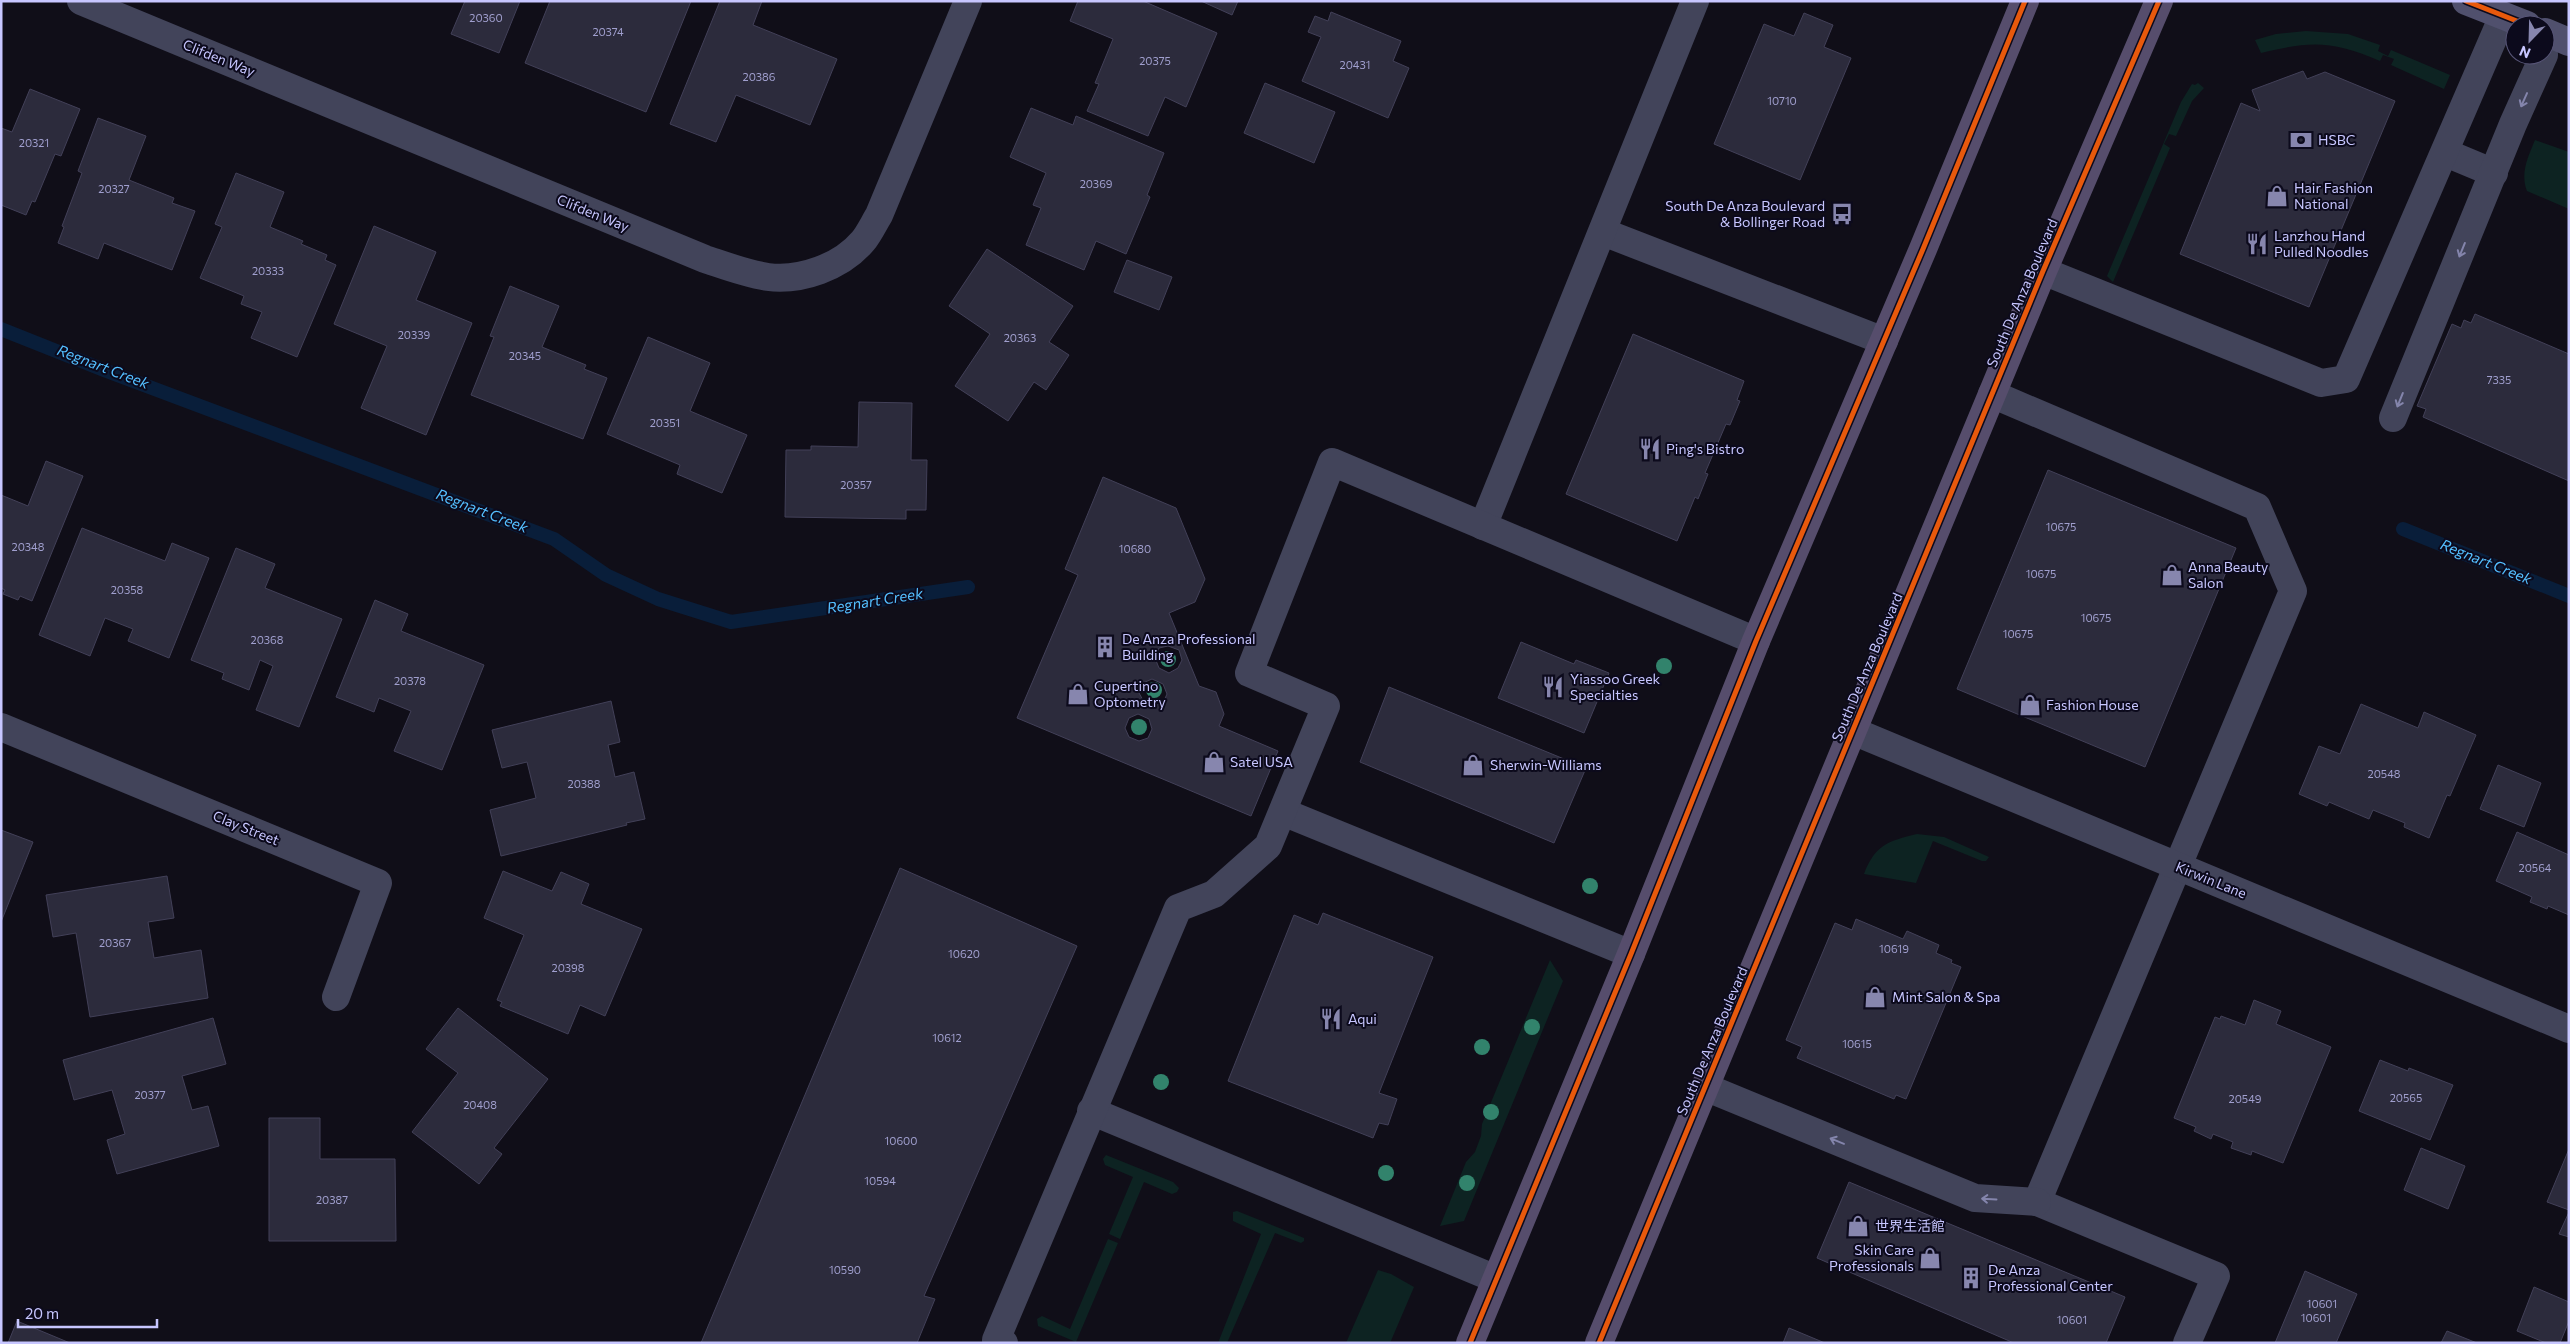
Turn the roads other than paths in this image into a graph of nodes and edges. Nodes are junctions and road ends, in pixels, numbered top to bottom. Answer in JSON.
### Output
{"nodes":[{"id":1,"x":81,"y":1,"type":"edge"},
{"id":2,"x":968,"y":1,"type":"edge"},
{"id":3,"x":1695,"y":1,"type":"edge"},
{"id":4,"x":2025,"y":1,"type":"edge"},
{"id":5,"x":2159,"y":1,"type":"edge"},
{"id":6,"x":2466,"y":1,"type":"edge"},
{"id":7,"x":2505,"y":16,"type":"edge"},
{"id":8,"x":2505,"y":39,"type":"edge"},
{"id":9,"x":2542,"y":65,"type":"edge"},
{"id":10,"x":2446,"y":153,"type":"junction"},
{"id":11,"x":2494,"y":174,"type":"junction"},
{"id":12,"x":1603,"y":232,"type":"junction"},
{"id":13,"x":2043,"y":271,"type":"junction"},
{"id":14,"x":1884,"y":341,"type":"junction"},
{"id":15,"x":1992,"y":394,"type":"junction"},
{"id":16,"x":2393,"y":418,"type":"dead end"},
{"id":17,"x":1483,"y":526,"type":"junction"},
{"id":18,"x":1756,"y":641,"type":"junction"},
{"id":19,"x":1,"y":727,"type":"edge"},
{"id":20,"x":1853,"y":731,"type":"junction"},
{"id":21,"x":1282,"y":812,"type":"junction"},
{"id":22,"x":2178,"y":866,"type":"junction"},
{"id":23,"x":1631,"y":954,"type":"junction"},
{"id":24,"x":336,"y":997,"type":"dead end"},
{"id":25,"x":2569,"y":1029,"type":"edge"},
{"id":26,"x":1705,"y":1087,"type":"junction"},
{"id":27,"x":1091,"y":1111,"type":"junction"},
{"id":28,"x":2037,"y":1202,"type":"junction"},
{"id":29,"x":1496,"y":1279,"type":"junction"},
{"id":30,"x":1004,"y":1343,"type":"edge"},
{"id":31,"x":1470,"y":1343,"type":"edge"},
{"id":32,"x":1599,"y":1343,"type":"edge"},
{"id":33,"x":2187,"y":1343,"type":"edge"}],
"edges":[{"from":1,"to":2,"type":"street","name":"Clifden Way"},
{"from":3,"to":12,"type":"street"},
{"from":4,"to":14,"type":"main road"},
{"from":5,"to":13,"type":"main road","name":"South De Anza Boulevard"},
{"from":6,"to":7,"type":"street"},
{"from":8,"to":10,"type":"street"},
{"from":9,"to":11,"type":"street","one_way":true},
{"from":10,"to":11,"type":"street"},
{"from":10,"to":13,"type":"street"},
{"from":11,"to":16,"type":"street","one_way":true},
{"from":12,"to":14,"type":"street"},
{"from":12,"to":17,"type":"street"},
{"from":13,"to":15,"type":"main road","name":"South De Anza Boulevard"},
{"from":14,"to":18,"type":"main road"},
{"from":15,"to":20,"type":"main road","name":"South De Anza Boulevard"},
{"from":15,"to":22,"type":"street"},
{"from":17,"to":18,"type":"street"},
{"from":17,"to":21,"type":"street"},
{"from":18,"to":23,"type":"main road"},
{"from":19,"to":24,"type":"street","name":"Clay Street"},
{"from":20,"to":22,"type":"street","name":"Kirwin Lane"},
{"from":20,"to":26,"type":"main road","name":"South De Anza Boulevard"},
{"from":21,"to":23,"type":"street"},
{"from":21,"to":27,"type":"street"},
{"from":22,"to":25,"type":"street","name":"Kirwin Lane"},
{"from":22,"to":28,"type":"street"},
{"from":23,"to":29,"type":"main road"},
{"from":28,"to":26,"type":"street","one_way":true},
{"from":26,"to":32,"type":"main road","name":"South De Anza Boulevard"},
{"from":27,"to":29,"type":"street"},
{"from":27,"to":30,"type":"street"},
{"from":28,"to":33,"type":"street"},
{"from":29,"to":31,"type":"main road"}]}
